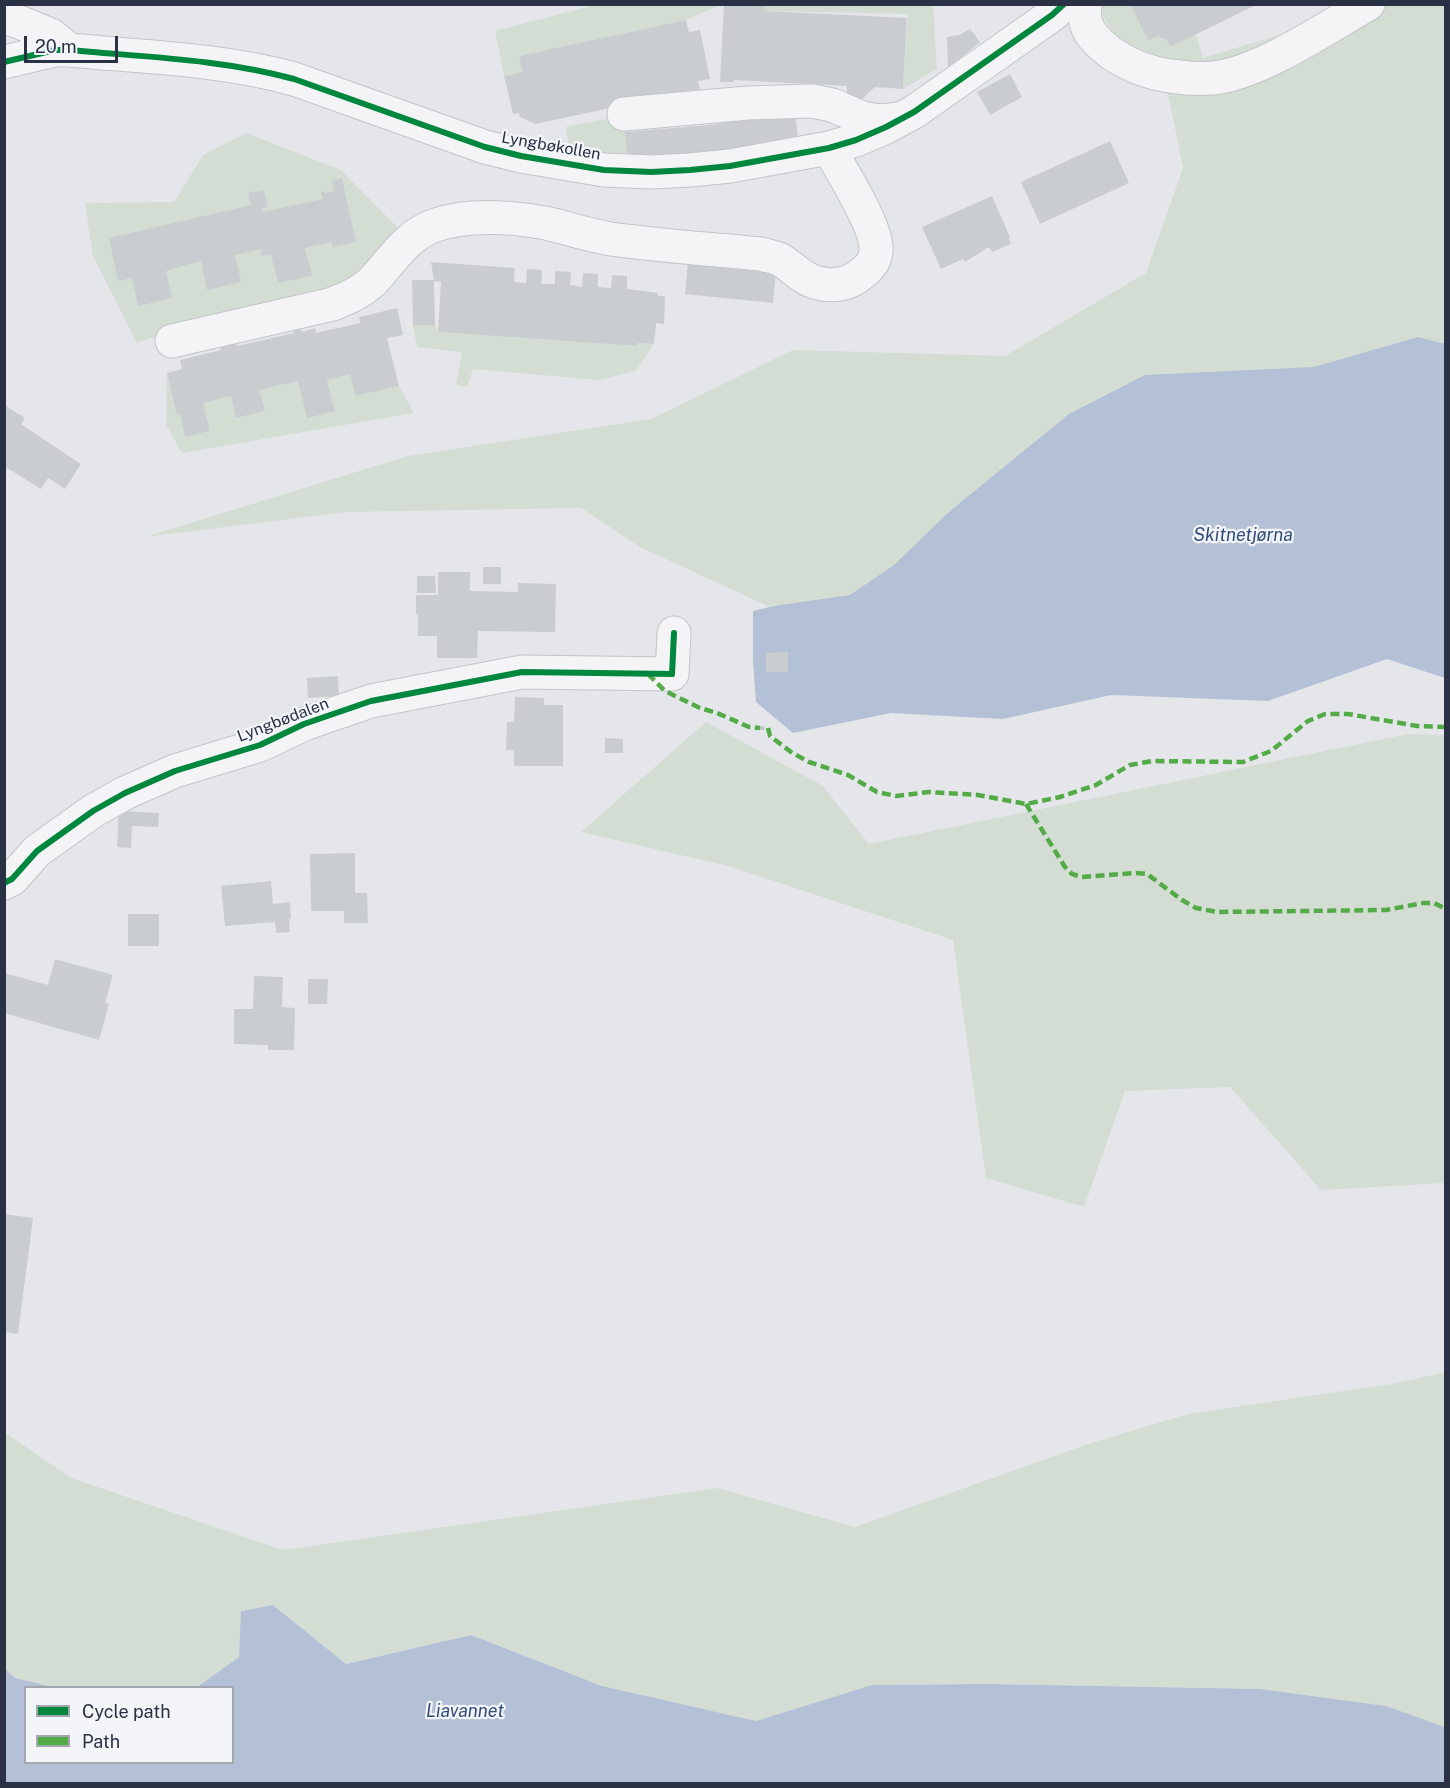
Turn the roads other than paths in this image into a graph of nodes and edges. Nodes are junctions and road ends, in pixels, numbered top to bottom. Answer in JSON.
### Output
{"nodes":[{"id":1,"x":1064,"y":4,"type":"edge"},
{"id":2,"x":1085,"y":4,"type":"edge"},
{"id":3,"x":1368,"y":4,"type":"edge"},
{"id":4,"x":4,"y":16,"type":"edge"},
{"id":5,"x":69,"y":50,"type":"junction"},
{"id":6,"x":4,"y":62,"type":"edge"},
{"id":7,"x":624,"y":114,"type":"dead end"},
{"id":8,"x":902,"y":118,"type":"junction"},
{"id":9,"x":829,"y":148,"type":"junction"},
{"id":10,"x":172,"y":341,"type":"dead end"},
{"id":11,"x":674,"y":633,"type":"dead end"},
{"id":12,"x":4,"y":883,"type":"edge"}],
"edges":[{"from":1,"to":8,"type":"street","name":"Lyngbøkollen"},
{"from":2,"to":3,"type":"street"},
{"from":4,"to":5,"type":"street"},
{"from":5,"to":6,"type":"street","name":"Lyngbøkollen"},
{"from":5,"to":9,"type":"street","name":"Lyngbøkollen"},
{"from":7,"to":8,"type":"street","name":"Lyngbøkollen"},
{"from":8,"to":9,"type":"street","name":"Lyngbøkollen"},
{"from":9,"to":10,"type":"street"},
{"from":11,"to":12,"type":"street","name":"Lyngbødalen"}]}
